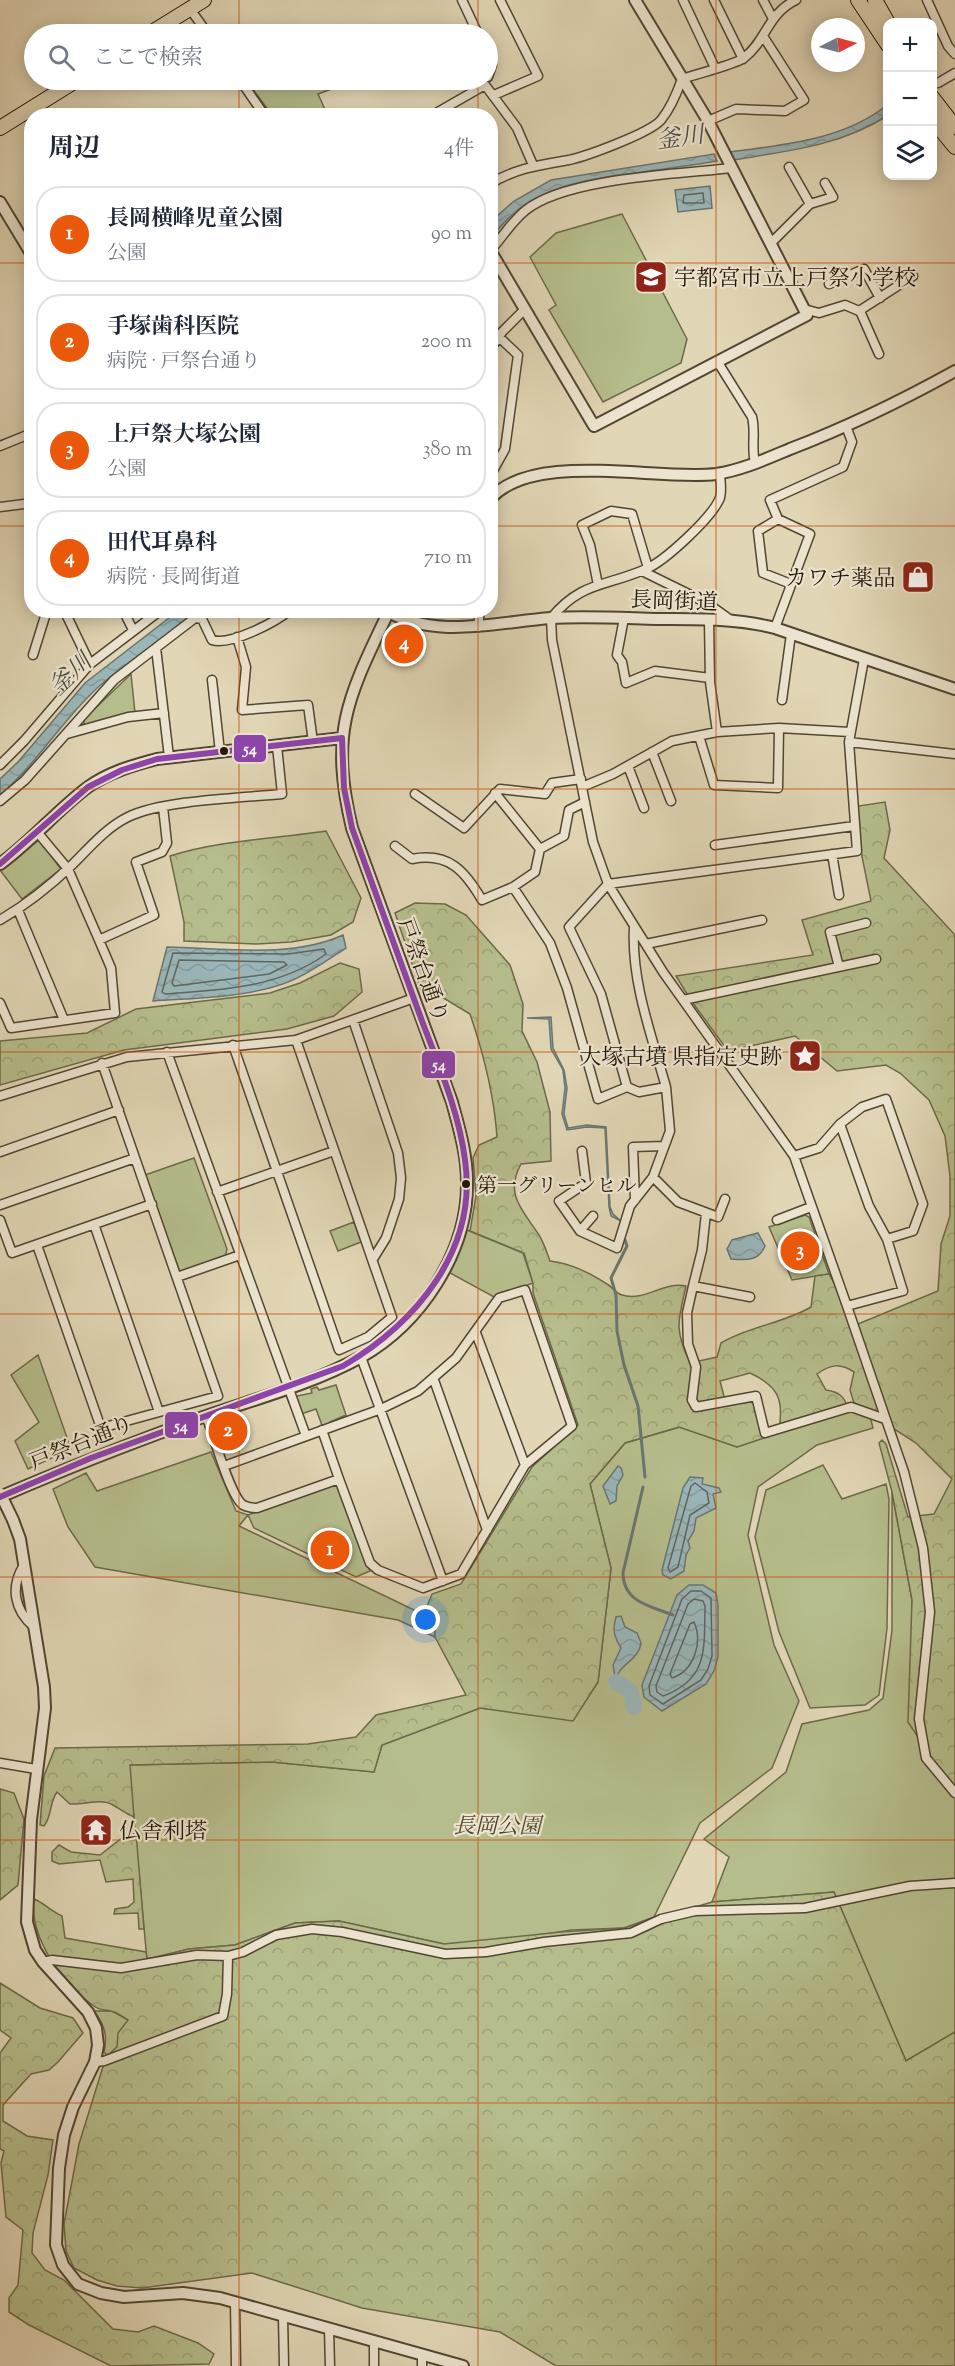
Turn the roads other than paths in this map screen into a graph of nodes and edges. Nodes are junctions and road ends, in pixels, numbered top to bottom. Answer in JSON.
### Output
{"nodes":[{"id":1,"x":204,"y":0,"type":"edge"},
{"id":2,"x":462,"y":0,"type":"edge"},
{"id":3,"x":500,"y":0,"type":"edge"},
{"id":4,"x":635,"y":0,"type":"edge"},
{"id":5,"x":683,"y":0,"type":"edge"},
{"id":6,"x":714,"y":0,"type":"edge"},
{"id":7,"x":763,"y":0,"type":"edge"},
{"id":8,"x":796,"y":0,"type":"edge"},
{"id":9,"x":858,"y":0,"type":"edge"},
{"id":10,"x":927,"y":0,"type":"edge"},
{"id":11,"x":874,"y":6,"type":"edge"},
{"id":12,"x":190,"y":9,"type":"junction"},
{"id":13,"x":772,"y":17,"type":"junction"},
{"id":14,"x":884,"y":18,"type":"edge"},
{"id":15,"x":165,"y":24,"type":"edge"},
{"id":16,"x":201,"y":24,"type":"edge"},
{"id":17,"x":473,"y":24,"type":"edge"},
{"id":18,"x":883,"y":31,"type":"edge"},
{"id":19,"x":763,"y":36,"type":"junction"},
{"id":20,"x":955,"y":54,"type":"edge"},
{"id":21,"x":743,"y":59,"type":"junction"},
{"id":22,"x":715,"y":68,"type":"junction"},
{"id":23,"x":955,"y":73,"type":"edge"},
{"id":24,"x":682,"y":79,"type":"junction"},
{"id":25,"x":938,"y":83,"type":"dead end"},
{"id":26,"x":61,"y":90,"type":"edge"},
{"id":27,"x":247,"y":90,"type":"edge"},
{"id":28,"x":471,"y":90,"type":"edge"},
{"id":29,"x":491,"y":90,"type":"edge"},
{"id":30,"x":494,"y":95,"type":"junction"},
{"id":31,"x":937,"y":100,"type":"edge"},
{"id":32,"x":937,"y":102,"type":"edge"},
{"id":33,"x":32,"y":108,"type":"edge"},
{"id":34,"x":259,"y":108,"type":"edge"},
{"id":35,"x":443,"y":108,"type":"edge"},
{"id":36,"x":24,"y":113,"type":"edge"},
{"id":37,"x":955,"y":118,"type":"edge"},
{"id":38,"x":708,"y":121,"type":"junction"},
{"id":39,"x":937,"y":124,"type":"edge"},
{"id":40,"x":955,"y":127,"type":"edge"},
{"id":41,"x":0,"y":128,"type":"edge"},
{"id":42,"x":955,"y":147,"type":"edge"},
{"id":43,"x":533,"y":165,"type":"junction"},
{"id":44,"x":789,"y":167,"type":"dead end"},
{"id":45,"x":732,"y":168,"type":"junction"},
{"id":46,"x":498,"y":180,"type":"edge"},
{"id":47,"x":825,"y":183,"type":"dead end"},
{"id":48,"x":0,"y":202,"type":"edge"},
{"id":49,"x":810,"y":204,"type":"junction"},
{"id":50,"x":24,"y":242,"type":"edge"},
{"id":51,"x":498,"y":242,"type":"edge"},
{"id":52,"x":771,"y":243,"type":"junction"},
{"id":53,"x":498,"y":264,"type":"edge"},
{"id":54,"x":913,"y":276,"type":"dead end"},
{"id":55,"x":828,"y":284,"type":"dead end"},
{"id":56,"x":880,"y":298,"type":"junction"},
{"id":57,"x":525,"y":309,"type":"junction"},
{"id":58,"x":804,"y":309,"type":"junction"},
{"id":59,"x":860,"y":311,"type":"junction"},
{"id":60,"x":499,"y":337,"type":"joint"},
{"id":61,"x":879,"y":354,"type":"dead end"},
{"id":62,"x":717,"y":361,"type":"junction"},
{"id":63,"x":955,"y":371,"type":"edge"},
{"id":64,"x":846,"y":426,"type":"junction"},
{"id":65,"x":24,"y":436,"type":"edge"},
{"id":66,"x":0,"y":446,"type":"edge"},
{"id":67,"x":498,"y":462,"type":"edge"},
{"id":68,"x":755,"y":463,"type":"junction"},
{"id":69,"x":720,"y":473,"type":"junction"},
{"id":70,"x":498,"y":493,"type":"edge"},
{"id":71,"x":24,"y":504,"type":"edge"},
{"id":72,"x":0,"y":507,"type":"edge"},
{"id":73,"x":778,"y":519,"type":"junction"},
{"id":74,"x":645,"y":569,"type":"junction"},
{"id":75,"x":791,"y":584,"type":"junction"},
{"id":76,"x":598,"y":585,"type":"junction"},
{"id":77,"x":45,"y":618,"type":"edge"},
{"id":78,"x":68,"y":618,"type":"edge"},
{"id":79,"x":127,"y":618,"type":"edge"},
{"id":80,"x":150,"y":618,"type":"edge"},
{"id":81,"x":276,"y":618,"type":"edge"},
{"id":82,"x":385,"y":618,"type":"edge"},
{"id":83,"x":408,"y":618,"type":"edge"},
{"id":84,"x":479,"y":618,"type":"edge"},
{"id":85,"x":550,"y":618,"type":"junction"},
{"id":86,"x":624,"y":618,"type":"junction"},
{"id":87,"x":709,"y":620,"type":"junction"},
{"id":88,"x":732,"y":621,"type":"junction"},
{"id":89,"x":478,"y":627,"type":"junction"},
{"id":90,"x":775,"y":628,"type":"junction"},
{"id":91,"x":133,"y":630,"type":"junction"},
{"id":92,"x":791,"y":634,"type":"junction"},
{"id":93,"x":237,"y":636,"type":"junction"},
{"id":94,"x":156,"y":648,"type":"junction"},
{"id":95,"x":33,"y":655,"type":"dead end"},
{"id":96,"x":864,"y":658,"type":"junction"},
{"id":97,"x":90,"y":664,"type":"junction"},
{"id":98,"x":710,"y":678,"type":"junction"},
{"id":99,"x":212,"y":680,"type":"dead end"},
{"id":100,"x":955,"y":689,"type":"edge"},
{"id":101,"x":782,"y":700,"type":"dead end"},
{"id":102,"x":164,"y":713,"type":"junction"},
{"id":103,"x":779,"y":728,"type":"junction"},
{"id":104,"x":717,"y":732,"type":"junction"},
{"id":105,"x":850,"y":732,"type":"junction"},
{"id":106,"x":67,"y":734,"type":"junction"},
{"id":107,"x":699,"y":735,"type":"junction"},
{"id":108,"x":342,"y":738,"type":"junction"},
{"id":109,"x":313,"y":742,"type":"junction"},
{"id":110,"x":849,"y":742,"type":"junction"},
{"id":111,"x":277,"y":746,"type":"junction"},
{"id":112,"x":220,"y":752,"type":"junction"},
{"id":113,"x":652,"y":752,"type":"junction"},
{"id":114,"x":955,"y":754,"type":"edge"},
{"id":115,"x":169,"y":757,"type":"junction"},
{"id":116,"x":0,"y":765,"type":"edge"},
{"id":117,"x":628,"y":766,"type":"junction"},
{"id":118,"x":581,"y":783,"type":"junction"},
{"id":119,"x":495,"y":793,"type":"junction"},
{"id":120,"x":415,"y":794,"type":"dead end"},
{"id":121,"x":0,"y":801,"type":"edge"},
{"id":122,"x":671,"y":801,"type":"dead end"},
{"id":123,"x":585,"y":802,"type":"junction"},
{"id":124,"x":163,"y":807,"type":"junction"},
{"id":125,"x":645,"y":808,"type":"dead end"},
{"id":126,"x":854,"y":826,"type":"junction"},
{"id":127,"x":38,"y":833,"type":"junction"},
{"id":128,"x":715,"y":845,"type":"dead end"},
{"id":129,"x":395,"y":846,"type":"dead end"},
{"id":130,"x":540,"y":849,"type":"junction"},
{"id":131,"x":832,"y":855,"type":"junction"},
{"id":132,"x":0,"y":864,"type":"edge"},
{"id":133,"x":68,"y":869,"type":"junction"},
{"id":134,"x":608,"y":884,"type":"junction"},
{"id":135,"x":513,"y":887,"type":"junction"},
{"id":136,"x":839,"y":895,"type":"dead end"},
{"id":137,"x":18,"y":910,"type":"junction"},
{"id":138,"x":0,"y":920,"type":"edge"},
{"id":139,"x":762,"y":920,"type":"dead end"},
{"id":140,"x":866,"y":923,"type":"dead end"},
{"id":141,"x":634,"y":928,"type":"junction"},
{"id":142,"x":99,"y":940,"type":"junction"},
{"id":143,"x":646,"y":945,"type":"junction"},
{"id":144,"x":876,"y":959,"type":"dead end"},
{"id":145,"x":839,"y":967,"type":"junction"},
{"id":146,"x":414,"y":998,"type":"junction"},
{"id":147,"x":683,"y":1000,"type":"junction"},
{"id":148,"x":0,"y":1004,"type":"edge"},
{"id":149,"x":64,"y":1020,"type":"junction"},
{"id":150,"x":353,"y":1020,"type":"junction"},
{"id":151,"x":296,"y":1040,"type":"junction"},
{"id":152,"x":233,"y":1045,"type":"junction"},
{"id":153,"x":167,"y":1052,"type":"junction"},
{"id":154,"x":102,"y":1063,"type":"junction"},
{"id":155,"x":627,"y":1087,"type":"junction"},
{"id":156,"x":666,"y":1088,"type":"junction"},
{"id":157,"x":0,"y":1096,"type":"edge"},
{"id":158,"x":119,"y":1110,"type":"junction"},
{"id":159,"x":840,"y":1124,"type":"junction"},
{"id":160,"x":664,"y":1146,"type":"junction"},
{"id":161,"x":334,"y":1151,"type":"junction"},
{"id":162,"x":582,"y":1151,"type":"dead end"},
{"id":163,"x":0,"y":1152,"type":"edge"},
{"id":164,"x":794,"y":1156,"type":"junction"},
{"id":165,"x":135,"y":1158,"type":"junction"},
{"id":166,"x":277,"y":1171,"type":"junction"},
{"id":167,"x":653,"y":1177,"type":"junction"},
{"id":168,"x":217,"y":1192,"type":"junction"},
{"id":169,"x":725,"y":1198,"type":"dead end"},
{"id":170,"x":635,"y":1200,"type":"junction"},
{"id":171,"x":152,"y":1204,"type":"junction"},
{"id":172,"x":0,"y":1205,"type":"edge"},
{"id":173,"x":811,"y":1207,"type":"junction"},
{"id":174,"x":706,"y":1213,"type":"junction"},
{"id":175,"x":593,"y":1216,"type":"dead end"},
{"id":176,"x":0,"y":1220,"type":"edge"},
{"id":177,"x":777,"y":1220,"type":"dead end"},
{"id":178,"x":94,"y":1224,"type":"junction"},
{"id":179,"x":580,"y":1230,"type":"junction"},
{"id":180,"x":887,"y":1239,"type":"junction"},
{"id":181,"x":37,"y":1245,"type":"junction"},
{"id":182,"x":240,"y":1256,"type":"junction"},
{"id":183,"x":373,"y":1259,"type":"junction"},
{"id":184,"x":177,"y":1277,"type":"junction"},
{"id":185,"x":693,"y":1286,"type":"junction"},
{"id":186,"x":750,"y":1297,"type":"dead end"},
{"id":187,"x":847,"y":1306,"type":"junction"},
{"id":188,"x":476,"y":1333,"type":"junction"},
{"id":189,"x":361,"y":1357,"type":"junction"},
{"id":190,"x":434,"y":1380,"type":"junction"},
{"id":191,"x":288,"y":1387,"type":"junction"},
{"id":192,"x":381,"y":1409,"type":"junction"},
{"id":193,"x":159,"y":1412,"type":"junction"},
{"id":194,"x":206,"y":1416,"type":"junction"},
{"id":195,"x":885,"y":1419,"type":"junction"},
{"id":196,"x":322,"y":1431,"type":"junction"},
{"id":197,"x":306,"y":1436,"type":"junction"},
{"id":198,"x":525,"y":1465,"type":"junction"},
{"id":199,"x":224,"y":1466,"type":"junction"},
{"id":200,"x":339,"y":1479,"type":"junction"},
{"id":201,"x":0,"y":1495,"type":"edge"},
{"id":202,"x":487,"y":1530,"type":"junction"},
{"id":203,"x":443,"y":1581,"type":"junction"},
{"id":204,"x":0,"y":1762,"type":"edge"},
{"id":205,"x":36,"y":1769,"type":"junction"},
{"id":206,"x":955,"y":1792,"type":"edge"},
{"id":207,"x":955,"y":1882,"type":"edge"},
{"id":208,"x":228,"y":1956,"type":"junction"},
{"id":209,"x":43,"y":1962,"type":"junction"},
{"id":210,"x":95,"y":2062,"type":"junction"},
{"id":211,"x":235,"y":2302,"type":"junction"},
{"id":212,"x":283,"y":2316,"type":"junction"},
{"id":213,"x":329,"y":2329,"type":"junction"},
{"id":214,"x":374,"y":2341,"type":"junction"},
{"id":215,"x":422,"y":2360,"type":"edge"},
{"id":216,"x":236,"y":2366,"type":"edge"},
{"id":217,"x":284,"y":2366,"type":"edge"},
{"id":218,"x":330,"y":2366,"type":"edge"},
{"id":219,"x":374,"y":2366,"type":"edge"},
{"id":220,"x":463,"y":2366,"type":"edge"}],
"edges":[{"from":1,"to":12,"type":"highway"},
{"from":2,"to":17,"type":"street"},
{"from":3,"to":30,"type":"street"},
{"from":4,"to":24,"type":"street"},
{"from":5,"to":22,"type":"street"},
{"from":6,"to":21,"type":"street"},
{"from":7,"to":13,"type":"street"},
{"from":8,"to":13,"type":"street"},
{"from":9,"to":11,"type":"highway"},
{"from":10,"to":20,"type":"street"},
{"from":11,"to":14,"type":"highway"},
{"from":11,"to":18,"type":"highway"},
{"from":12,"to":15,"type":"highway"},
{"from":12,"to":16,"type":"street"},
{"from":13,"to":19,"type":"street"},
{"from":19,"to":21,"type":"street"},
{"from":19,"to":38,"type":"street"},
{"from":21,"to":22,"type":"street"},
{"from":22,"to":24,"type":"street"},
{"from":23,"to":25,"type":"street"},
{"from":24,"to":38,"type":"street"},
{"from":24,"to":43,"type":"street"},
{"from":26,"to":33,"type":"highway"},
{"from":27,"to":34,"type":"street"},
{"from":28,"to":35,"type":"street"},
{"from":29,"to":30,"type":"street"},
{"from":30,"to":43,"type":"street"},
{"from":31,"to":37,"type":"highway"},
{"from":32,"to":40,"type":"highway"},
{"from":36,"to":41,"type":"highway"},
{"from":38,"to":45,"type":"street"},
{"from":39,"to":42,"type":"highway"},
{"from":43,"to":46,"type":"street"},
{"from":44,"to":49,"type":"street"},
{"from":45,"to":51,"type":"street"},
{"from":45,"to":52,"type":"street"},
{"from":47,"to":49,"type":"street"},
{"from":48,"to":50,"type":"street"},
{"from":49,"to":52,"type":"street"},
{"from":52,"to":58,"type":"street"},
{"from":53,"to":57,"type":"street"},
{"from":54,"to":56,"type":"street"},
{"from":55,"to":56,"type":"street"},
{"from":56,"to":59,"type":"street"},
{"from":57,"to":60,"type":"street"},
{"from":57,"to":62,"type":"street"},
{"from":58,"to":59,"type":"street"},
{"from":58,"to":62,"type":"street"},
{"from":59,"to":61,"type":"street"},
{"from":60,"to":67,"type":"street"},
{"from":62,"to":68,"type":"street"},
{"from":63,"to":64,"type":"street"},
{"from":64,"to":68,"type":"street"},
{"from":64,"to":73,"type":"street"},
{"from":65,"to":66,"type":"street"},
{"from":68,"to":69,"type":"street"},
{"from":69,"to":70,"type":"street"},
{"from":69,"to":74,"type":"street"},
{"from":71,"to":72,"type":"street"},
{"from":73,"to":75,"type":"street"},
{"from":73,"to":75,"type":"street"},
{"from":74,"to":76,"type":"street"},
{"from":74,"to":76,"type":"street"},
{"from":74,"to":88,"type":"street"},
{"from":75,"to":90,"type":"street"},
{"from":76,"to":85,"type":"street"},
{"from":77,"to":95,"type":"street"},
{"from":78,"to":97,"type":"street"},
{"from":79,"to":91,"type":"street"},
{"from":80,"to":91,"type":"street"},
{"from":81,"to":93,"type":"street"},
{"from":82,"to":108,"type":"street","name":"戸祭台通り"},
{"from":83,"to":89,"type":"street","name":"長岡街道"},
{"from":84,"to":89,"type":"street"},
{"from":85,"to":86,"type":"street","name":"長岡街道"},
{"from":85,"to":89,"type":"street","name":"長岡街道"},
{"from":85,"to":118,"type":"street"},
{"from":86,"to":87,"type":"street","name":"長岡街道"},
{"from":86,"to":98,"type":"street"},
{"from":87,"to":88,"type":"street","name":"長岡街道"},
{"from":87,"to":98,"type":"street"},
{"from":88,"to":90,"type":"street","name":"長岡街道"},
{"from":90,"to":92,"type":"street","name":"長岡街道"},
{"from":91,"to":97,"type":"street"},
{"from":92,"to":96,"type":"street","name":"長岡街道"},
{"from":92,"to":101,"type":"street"},
{"from":93,"to":94,"type":"street"},
{"from":93,"to":109,"type":"street"},
{"from":94,"to":102,"type":"street"},
{"from":94,"to":106,"type":"street"},
{"from":96,"to":100,"type":"street","name":"長岡街道"},
{"from":96,"to":105,"type":"street"},
{"from":97,"to":116,"type":"street"},
{"from":98,"to":104,"type":"street"},
{"from":99,"to":112,"type":"street"},
{"from":102,"to":106,"type":"street"},
{"from":102,"to":115,"type":"street"},
{"from":103,"to":104,"type":"street"},
{"from":103,"to":105,"type":"street"},
{"from":103,"to":107,"type":"street"},
{"from":104,"to":107,"type":"street"},
{"from":105,"to":110,"type":"street"},
{"from":106,"to":121,"type":"street"},
{"from":107,"to":113,"type":"street"},
{"from":108,"to":109,"type":"street"},
{"from":108,"to":146,"type":"street","name":"戸祭台通り"},
{"from":109,"to":111,"type":"street"},
{"from":110,"to":114,"type":"street"},
{"from":110,"to":126,"type":"street"},
{"from":111,"to":112,"type":"street"},
{"from":111,"to":124,"type":"street"},
{"from":112,"to":115,"type":"street"},
{"from":113,"to":117,"type":"street"},
{"from":113,"to":122,"type":"street"},
{"from":115,"to":127,"type":"street"},
{"from":117,"to":118,"type":"street"},
{"from":117,"to":125,"type":"street"},
{"from":118,"to":119,"type":"street"},
{"from":118,"to":123,"type":"street"},
{"from":119,"to":120,"type":"street"},
{"from":119,"to":130,"type":"street"},
{"from":123,"to":130,"type":"street"},
{"from":123,"to":134,"type":"street"},
{"from":124,"to":133,"type":"street"},
{"from":124,"to":142,"type":"street"},
{"from":126,"to":128,"type":"street"},
{"from":126,"to":131,"type":"street"},
{"from":127,"to":132,"type":"street"},
{"from":127,"to":133,"type":"street"},
{"from":129,"to":135,"type":"street"},
{"from":130,"to":135,"type":"street"},
{"from":131,"to":134,"type":"street"},
{"from":131,"to":136,"type":"street"},
{"from":133,"to":137,"type":"street"},
{"from":133,"to":142,"type":"street"},
{"from":134,"to":141,"type":"street"},
{"from":134,"to":155,"type":"street"},
{"from":135,"to":155,"type":"street"},
{"from":137,"to":138,"type":"street"},
{"from":137,"to":149,"type":"street"},
{"from":139,"to":143,"type":"street"},
{"from":140,"to":145,"type":"street"},
{"from":141,"to":143,"type":"street"},
{"from":141,"to":156,"type":"street"},
{"from":142,"to":149,"type":"street"},
{"from":143,"to":147,"type":"street"},
{"from":144,"to":145,"type":"street"},
{"from":145,"to":147,"type":"street"},
{"from":146,"to":150,"type":"street"},
{"from":146,"to":189,"type":"street","name":"戸祭台通り"},
{"from":147,"to":164,"type":"street"},
{"from":148,"to":149,"type":"street"},
{"from":150,"to":151,"type":"street"},
{"from":150,"to":183,"type":"street"},
{"from":151,"to":152,"type":"street"},
{"from":151,"to":161,"type":"street"},
{"from":152,"to":153,"type":"street"},
{"from":152,"to":166,"type":"street"},
{"from":153,"to":154,"type":"street"},
{"from":153,"to":168,"type":"street"},
{"from":154,"to":157,"type":"street"},
{"from":154,"to":158,"type":"street"},
{"from":155,"to":156,"type":"street"},
{"from":156,"to":160,"type":"street"},
{"from":158,"to":163,"type":"street"},
{"from":158,"to":165,"type":"street"},
{"from":159,"to":164,"type":"street"},
{"from":159,"to":180,"type":"street"},
{"from":159,"to":180,"type":"street"},
{"from":160,"to":167,"type":"street"},
{"from":160,"to":170,"type":"street"},
{"from":161,"to":166,"type":"street"},
{"from":161,"to":183,"type":"street"},
{"from":162,"to":179,"type":"street"},
{"from":164,"to":173,"type":"street"},
{"from":165,"to":171,"type":"street"},
{"from":165,"to":172,"type":"street"},
{"from":166,"to":168,"type":"street"},
{"from":166,"to":183,"type":"street"},
{"from":167,"to":170,"type":"street"},
{"from":167,"to":174,"type":"street"},
{"from":168,"to":182,"type":"street"},
{"from":169,"to":174,"type":"street"},
{"from":170,"to":179,"type":"street"},
{"from":171,"to":178,"type":"street"},
{"from":171,"to":184,"type":"street"},
{"from":173,"to":177,"type":"street"},
{"from":173,"to":187,"type":"street"},
{"from":174,"to":185,"type":"street"},
{"from":175,"to":179,"type":"street"},
{"from":176,"to":181,"type":"street"},
{"from":178,"to":181,"type":"street"},
{"from":178,"to":193,"type":"street"},
{"from":180,"to":187,"type":"street"},
{"from":181,"to":193,"type":"street"},
{"from":182,"to":184,"type":"street"},
{"from":182,"to":191,"type":"street"},
{"from":184,"to":193,"type":"street"},
{"from":185,"to":186,"type":"street"},
{"from":185,"to":195,"type":"street"},
{"from":187,"to":195,"type":"street"},
{"from":188,"to":190,"type":"street"},
{"from":188,"to":198,"type":"street"},
{"from":188,"to":198,"type":"street"},
{"from":189,"to":191,"type":"street","name":"戸祭台通り"},
{"from":189,"to":192,"type":"street"},
{"from":190,"to":192,"type":"street"},
{"from":190,"to":202,"type":"street"},
{"from":191,"to":194,"type":"street","name":"戸祭台通り"},
{"from":191,"to":197,"type":"street"},
{"from":192,"to":196,"type":"street"},
{"from":192,"to":203,"type":"street"},
{"from":194,"to":199,"type":"street"},
{"from":194,"to":201,"type":"street","name":"戸祭台通り"},
{"from":195,"to":206,"type":"street"},
{"from":196,"to":197,"type":"street"},
{"from":196,"to":200,"type":"street"},
{"from":197,"to":199,"type":"street"},
{"from":198,"to":202,"type":"street"},
{"from":199,"to":200,"type":"street"},
{"from":200,"to":203,"type":"street"},
{"from":201,"to":205,"type":"street","bridge":true},
{"from":202,"to":203,"type":"street"},
{"from":204,"to":205,"type":"street"},
{"from":205,"to":209,"type":"street"},
{"from":207,"to":208,"type":"street"},
{"from":208,"to":209,"type":"street"},
{"from":208,"to":210,"type":"street"},
{"from":209,"to":210,"type":"street"},
{"from":210,"to":211,"type":"street"},
{"from":211,"to":212,"type":"street"},
{"from":211,"to":216,"type":"street"},
{"from":212,"to":213,"type":"street"},
{"from":212,"to":217,"type":"street"},
{"from":213,"to":214,"type":"street"},
{"from":213,"to":218,"type":"street"},
{"from":214,"to":215,"type":"street"},
{"from":214,"to":219,"type":"street"},
{"from":215,"to":220,"type":"street"}]}
